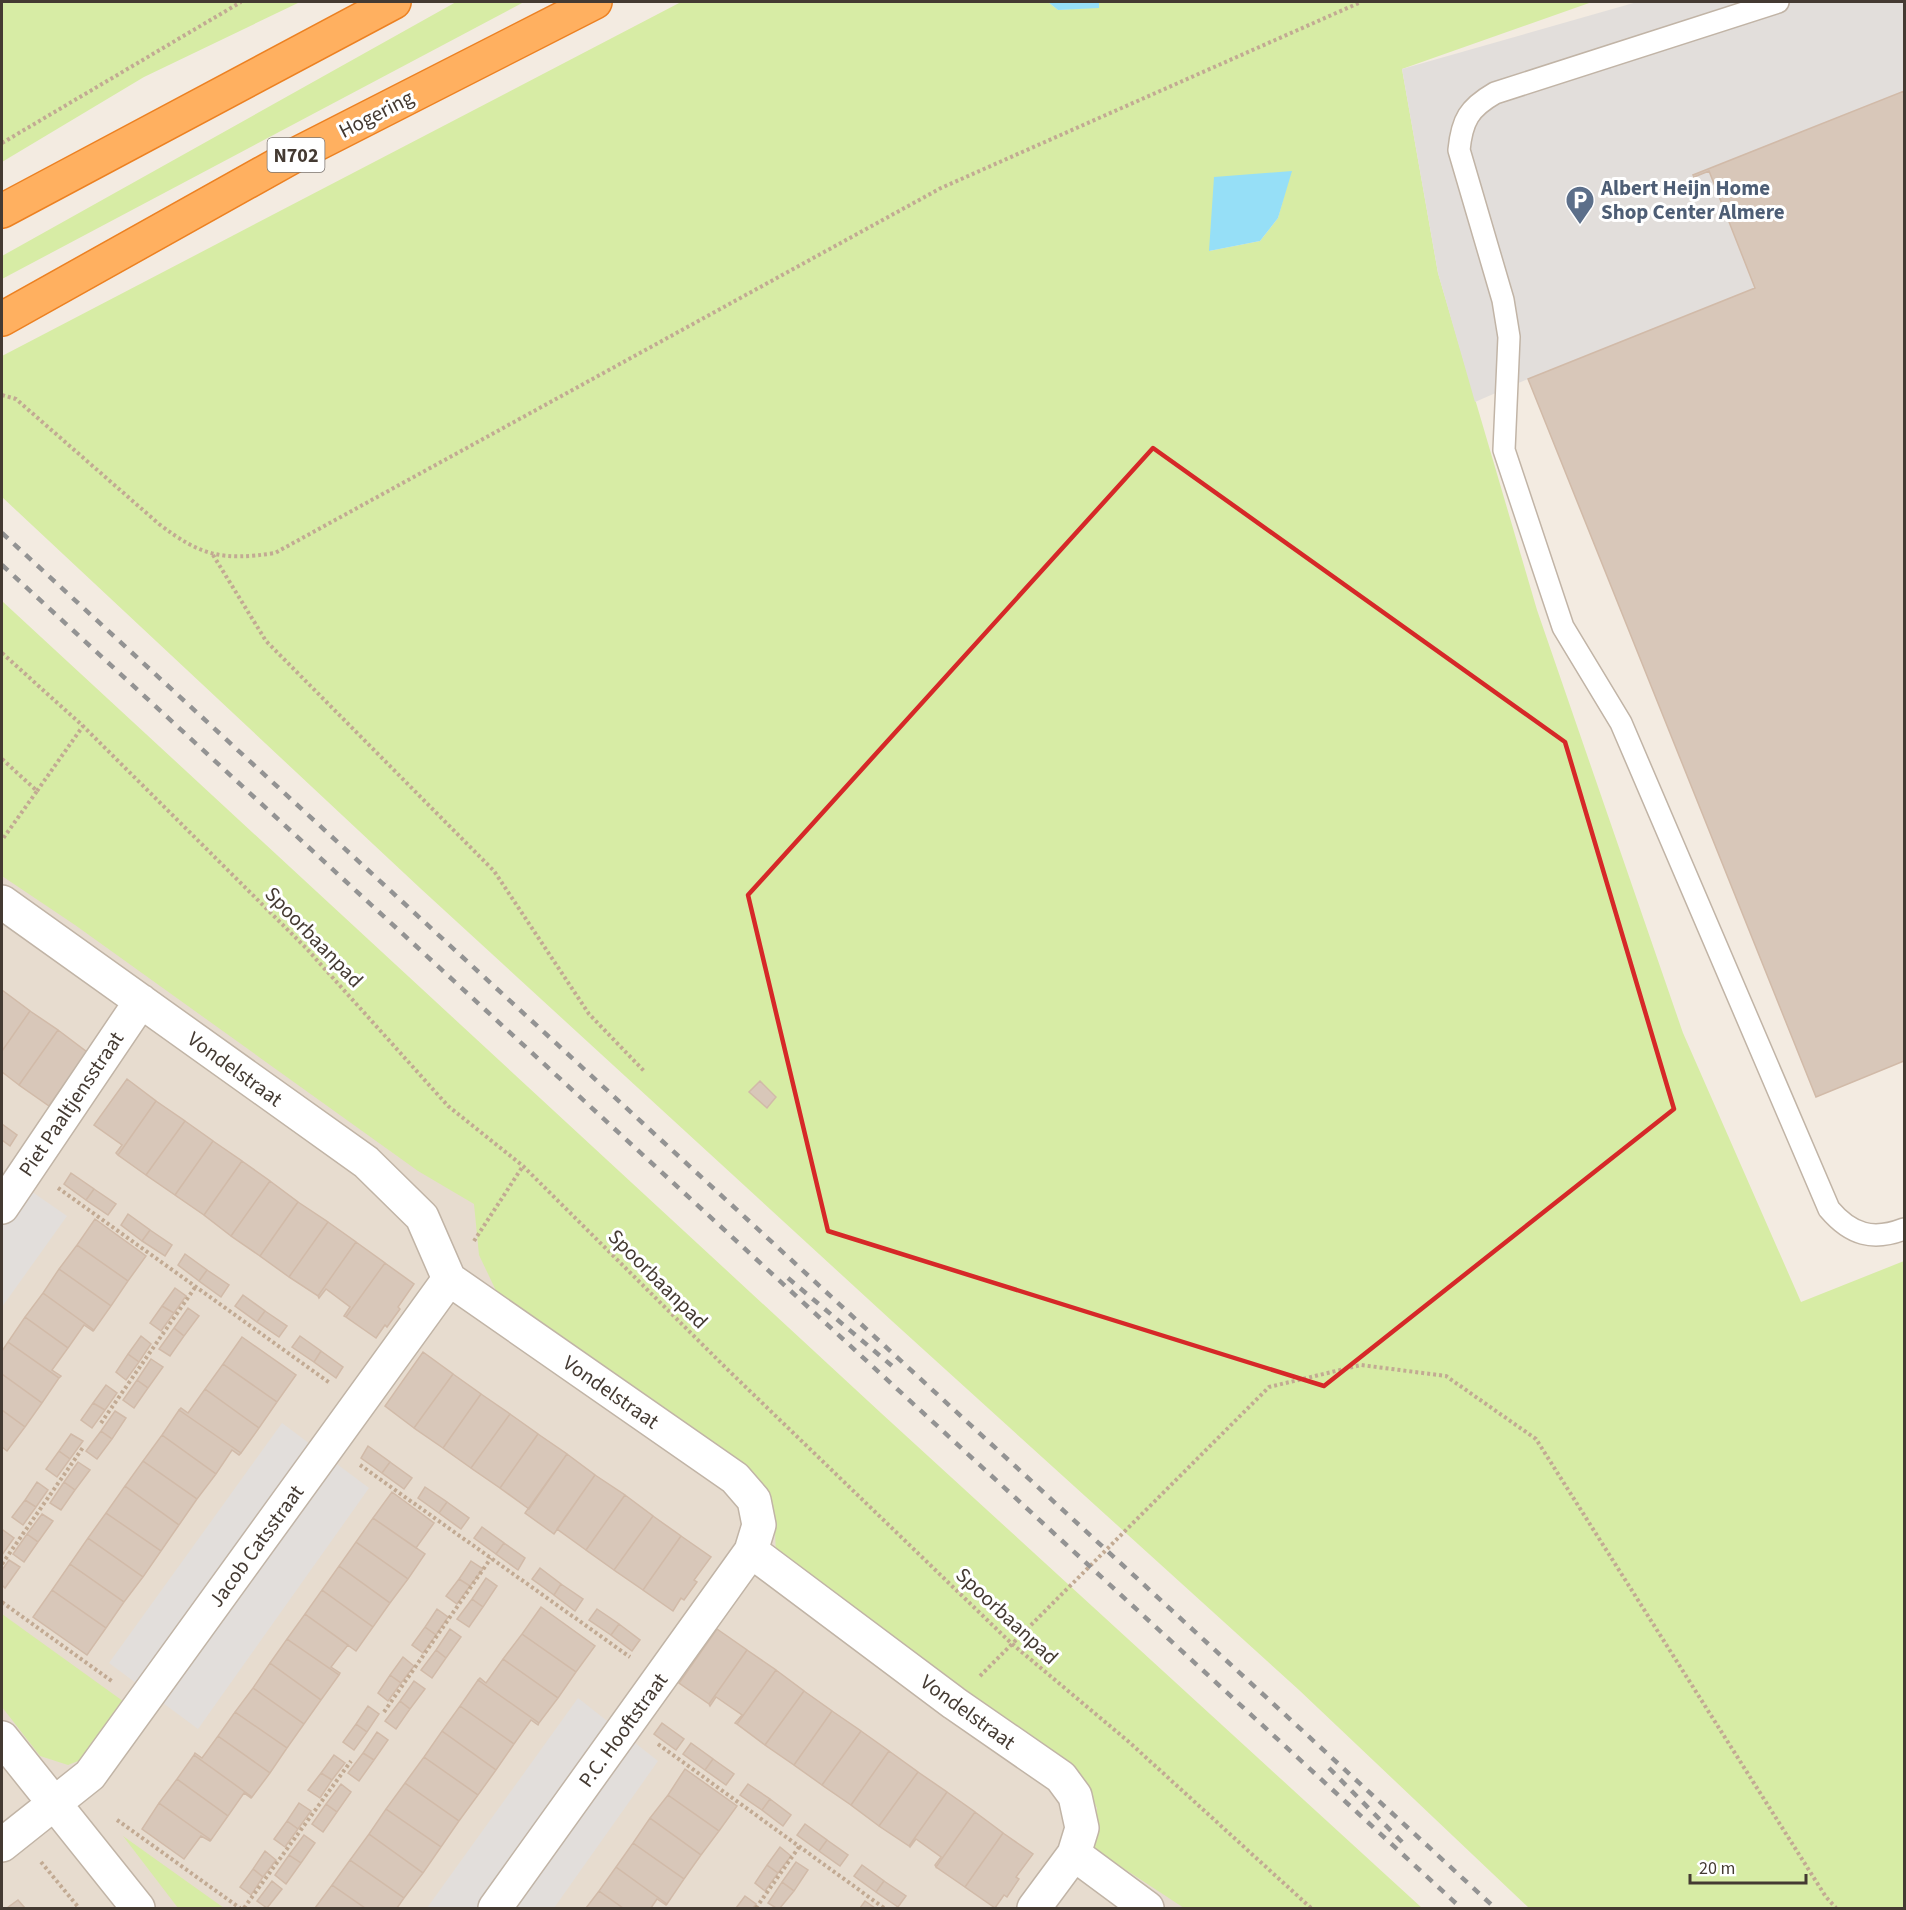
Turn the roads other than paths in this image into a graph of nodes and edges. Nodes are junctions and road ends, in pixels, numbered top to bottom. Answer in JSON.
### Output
{"nodes":[{"id":1,"x":394,"y":2,"type":"edge"},
{"id":2,"x":595,"y":2,"type":"edge"},
{"id":3,"x":1778,"y":2,"type":"edge"},
{"id":4,"x":2,"y":211,"type":"edge"},
{"id":5,"x":2,"y":319,"type":"edge"},
{"id":6,"x":2,"y":902,"type":"edge"},
{"id":7,"x":141,"y":1001,"type":"junction"},
{"id":8,"x":2,"y":1207,"type":"edge"},
{"id":9,"x":1905,"y":1229,"type":"edge"},
{"id":10,"x":448,"y":1279,"type":"junction"},
{"id":11,"x":751,"y":1551,"type":"junction"},
{"id":12,"x":2,"y":1738,"type":"edge"},
{"id":13,"x":63,"y":1796,"type":"junction"},
{"id":14,"x":2,"y":1845,"type":"edge"},
{"id":15,"x":1074,"y":1854,"type":"junction"},
{"id":16,"x":138,"y":1908,"type":"edge"},
{"id":17,"x":495,"y":1908,"type":"edge"},
{"id":18,"x":1034,"y":1908,"type":"edge"},
{"id":19,"x":1147,"y":1908,"type":"edge"}],
"edges":[{"from":1,"to":4,"type":"highway"},
{"from":2,"to":5,"type":"highway","name":"Hogering","number":"N702"},
{"from":3,"to":9,"type":"lane"},
{"from":6,"to":7,"type":"street","name":"Vondelstraat"},
{"from":7,"to":8,"type":"street","name":"Piet Paaltjensstraat"},
{"from":7,"to":10,"type":"street","name":"Vondelstraat"},
{"from":10,"to":11,"type":"street","name":"Vondelstraat"},
{"from":10,"to":13,"type":"street","name":"Jacob Catsstraat"},
{"from":11,"to":15,"type":"street","name":"Vondelstraat"},
{"from":11,"to":17,"type":"street","name":"P.C. Hooftstraat"},
{"from":12,"to":13,"type":"street"},
{"from":13,"to":14,"type":"street","name":"Jacob Catsstraat"},
{"from":13,"to":16,"type":"street"},
{"from":15,"to":18,"type":"street"},
{"from":15,"to":19,"type":"street"}]}
